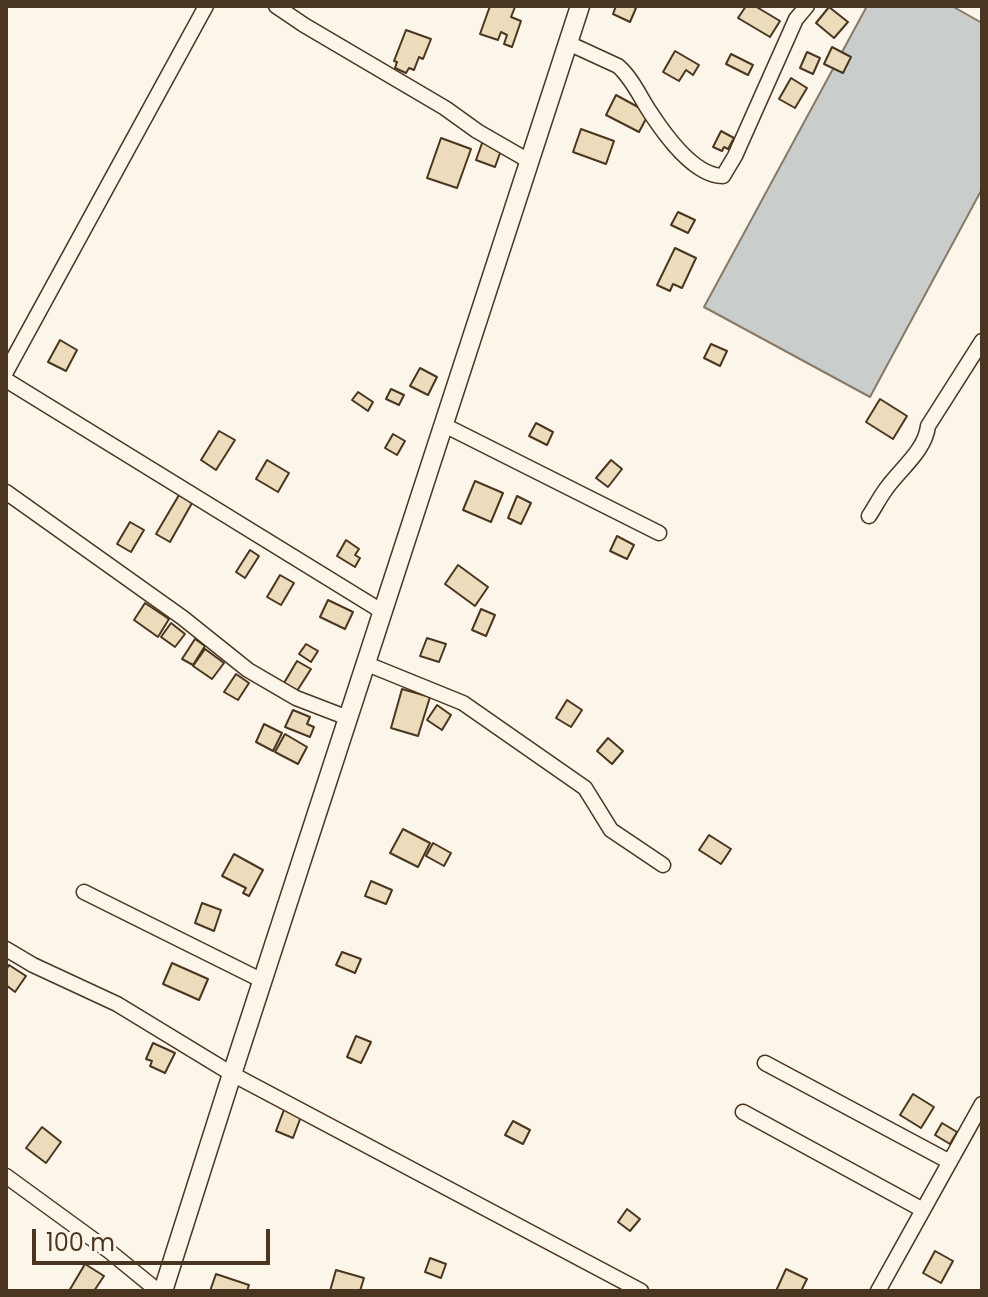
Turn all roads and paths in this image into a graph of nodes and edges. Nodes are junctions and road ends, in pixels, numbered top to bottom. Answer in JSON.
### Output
{"nodes":[{"id":1,"x":206,"y":6,"type":"edge"},
{"id":2,"x":276,"y":6,"type":"edge"},
{"id":3,"x":580,"y":6,"type":"edge"},
{"id":4,"x":807,"y":6,"type":"edge"},
{"id":5,"x":568,"y":43,"type":"junction"},
{"id":6,"x":529,"y":161,"type":"junction"},
{"id":7,"x":982,"y":341,"type":"edge"},
{"id":8,"x":11,"y":381,"type":"edge"},
{"id":9,"x":444,"y":425,"type":"junction"},
{"id":10,"x":6,"y":492,"type":"edge"},
{"id":11,"x":869,"y":516,"type":"dead end"},
{"id":12,"x":659,"y":533,"type":"dead end"},
{"id":13,"x":383,"y":612,"type":"junction"},
{"id":14,"x":367,"y":664,"type":"junction"},
{"id":15,"x":348,"y":718,"type":"junction"},
{"id":16,"x":663,"y":865,"type":"dead end"},
{"id":17,"x":84,"y":892,"type":"dead end"},
{"id":18,"x":6,"y":949,"type":"edge"},
{"id":19,"x":263,"y":981,"type":"junction"},
{"id":20,"x":765,"y":1063,"type":"dead end"},
{"id":21,"x":232,"y":1074,"type":"junction"},
{"id":22,"x":982,"y":1104,"type":"edge"},
{"id":23,"x":743,"y":1112,"type":"dead end"},
{"id":24,"x":950,"y":1162,"type":"junction"},
{"id":25,"x":6,"y":1176,"type":"edge"},
{"id":26,"x":923,"y":1210,"type":"junction"},
{"id":27,"x":161,"y":1291,"type":"edge"},
{"id":28,"x":641,"y":1291,"type":"edge"},
{"id":29,"x":878,"y":1291,"type":"edge"}],
"edges":[{"from":1,"to":8,"type":"street"},
{"from":2,"to":6,"type":"street"},
{"from":3,"to":5,"type":"street"},
{"from":4,"to":5,"type":"street"},
{"from":5,"to":6,"type":"street"},
{"from":6,"to":9,"type":"street"},
{"from":7,"to":11,"type":"street"},
{"from":8,"to":13,"type":"street"},
{"from":9,"to":12,"type":"street"},
{"from":9,"to":13,"type":"street"},
{"from":10,"to":15,"type":"street"},
{"from":13,"to":14,"type":"street"},
{"from":14,"to":15,"type":"street"},
{"from":14,"to":16,"type":"street"},
{"from":15,"to":19,"type":"street"},
{"from":17,"to":19,"type":"street"},
{"from":18,"to":21,"type":"street"},
{"from":19,"to":21,"type":"street"},
{"from":20,"to":24,"type":"street"},
{"from":21,"to":27,"type":"street"},
{"from":21,"to":28,"type":"street"},
{"from":22,"to":24,"type":"street"},
{"from":23,"to":26,"type":"street"},
{"from":24,"to":26,"type":"street"},
{"from":25,"to":27,"type":"street"},
{"from":26,"to":29,"type":"street"}]}
